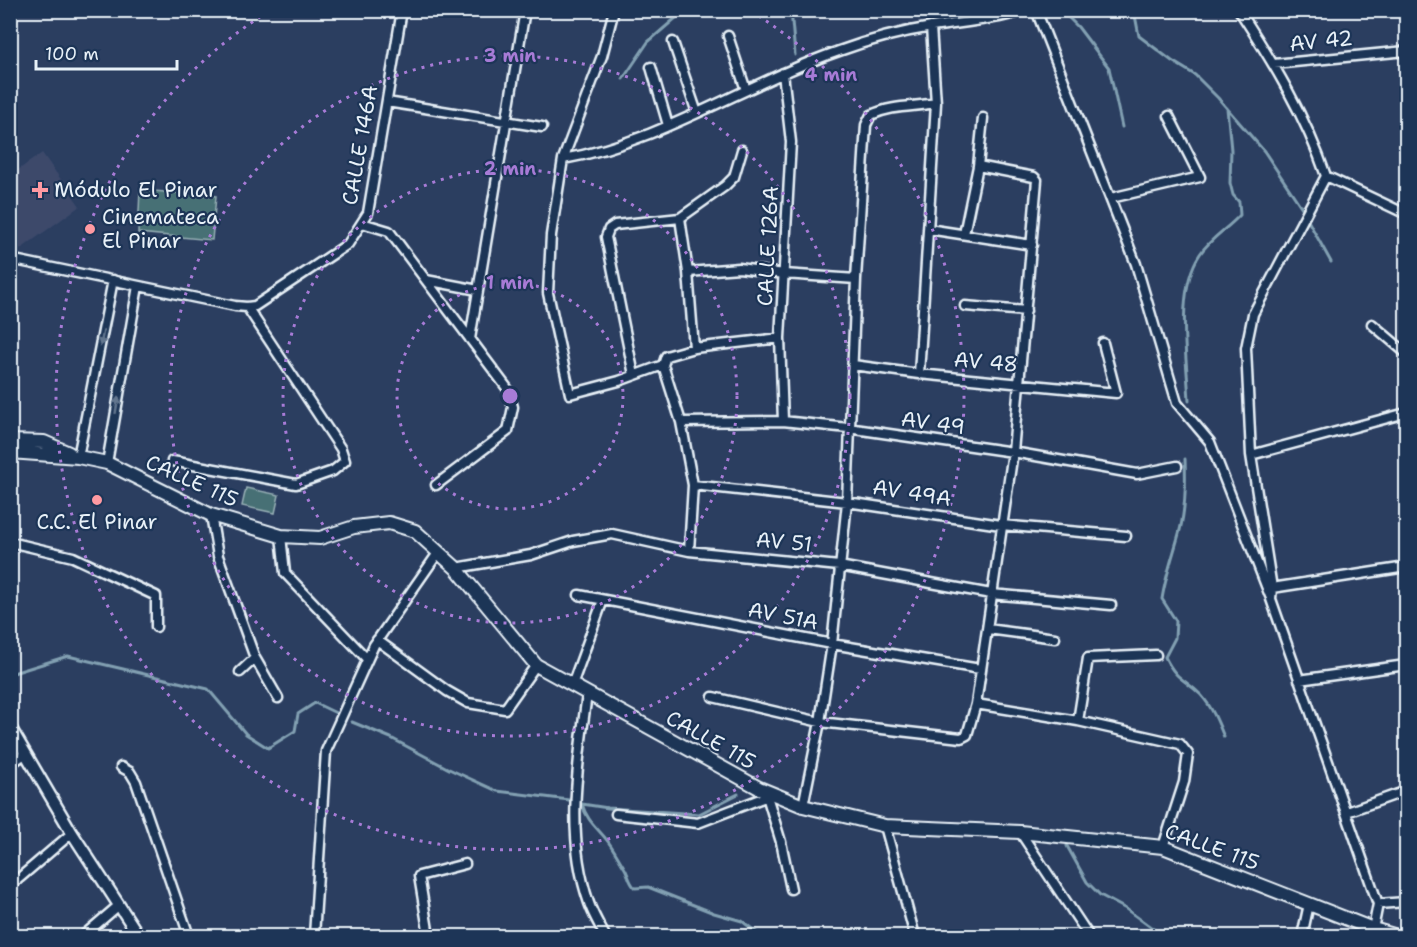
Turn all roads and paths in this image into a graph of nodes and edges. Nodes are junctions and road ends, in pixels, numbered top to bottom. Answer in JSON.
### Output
{"nodes":[{"id":1,"x":402,"y":10,"type":"edge"},
{"id":2,"x":525,"y":10,"type":"edge"},
{"id":3,"x":614,"y":10,"type":"edge"},
{"id":4,"x":1026,"y":10,"type":"edge"},
{"id":5,"x":1036,"y":10,"type":"edge"},
{"id":6,"x":1239,"y":10,"type":"edge"},
{"id":7,"x":931,"y":27,"type":"junction"},
{"id":8,"x":728,"y":36,"type":"dead end"},
{"id":9,"x":673,"y":42,"type":"dead end"},
{"id":10,"x":1407,"y":51,"type":"edge"},
{"id":11,"x":1274,"y":64,"type":"junction"},
{"id":12,"x":651,"y":67,"type":"dead end"},
{"id":13,"x":783,"y":73,"type":"junction"},
{"id":14,"x":746,"y":90,"type":"junction"},
{"id":15,"x":387,"y":102,"type":"junction"},
{"id":16,"x":936,"y":103,"type":"junction"},
{"id":17,"x":697,"y":113,"type":"junction"},
{"id":18,"x":1169,"y":116,"type":"dead end"},
{"id":19,"x":984,"y":118,"type":"dead end"},
{"id":20,"x":506,"y":120,"type":"junction"},
{"id":21,"x":668,"y":125,"type":"junction"},
{"id":22,"x":542,"y":126,"type":"dead end"},
{"id":23,"x":742,"y":150,"type":"dead end"},
{"id":24,"x":563,"y":159,"type":"junction"},
{"id":25,"x":978,"y":166,"type":"junction"},
{"id":26,"x":1326,"y":176,"type":"junction"},
{"id":27,"x":1111,"y":198,"type":"junction"},
{"id":28,"x":1407,"y":214,"type":"edge"},
{"id":29,"x":680,"y":218,"type":"junction"},
{"id":30,"x":362,"y":223,"type":"junction"},
{"id":31,"x":928,"y":229,"type":"junction"},
{"id":32,"x":964,"y":234,"type":"junction"},
{"id":33,"x":1032,"y":244,"type":"junction"},
{"id":34,"x":10,"y":259,"type":"edge"},
{"id":35,"x":688,"y":272,"type":"junction"},
{"id":36,"x":784,"y":274,"type":"junction"},
{"id":37,"x":856,"y":279,"type":"junction"},
{"id":38,"x":113,"y":280,"type":"junction"},
{"id":39,"x":426,"y":280,"type":"junction"},
{"id":40,"x":138,"y":286,"type":"junction"},
{"id":41,"x":478,"y":290,"type":"junction"},
{"id":42,"x":965,"y":306,"type":"dead end"},
{"id":43,"x":247,"y":307,"type":"junction"},
{"id":44,"x":1026,"y":311,"type":"junction"},
{"id":45,"x":1372,"y":324,"type":"dead end"},
{"id":46,"x":780,"y":338,"type":"junction"},
{"id":47,"x":470,"y":339,"type":"junction"},
{"id":48,"x":1103,"y":343,"type":"dead end"},
{"id":49,"x":10,"y":346,"type":"edge"},
{"id":50,"x":694,"y":348,"type":"junction"},
{"id":51,"x":1407,"y":353,"type":"edge"},
{"id":52,"x":10,"y":354,"type":"edge"},
{"id":53,"x":853,"y":364,"type":"junction"},
{"id":54,"x":663,"y":365,"type":"junction"},
{"id":55,"x":919,"y":374,"type":"junction"},
{"id":56,"x":634,"y":375,"type":"junction"},
{"id":57,"x":1019,"y":384,"type":"junction"},
{"id":58,"x":1406,"y":414,"type":"edge"},
{"id":59,"x":783,"y":421,"type":"junction"},
{"id":60,"x":681,"y":422,"type":"junction"},
{"id":61,"x":848,"y":428,"type":"junction"},
{"id":62,"x":10,"y":441,"type":"edge"},
{"id":63,"x":10,"y":452,"type":"edge"},
{"id":64,"x":1013,"y":453,"type":"junction"},
{"id":65,"x":1251,"y":455,"type":"junction"},
{"id":66,"x":78,"y":457,"type":"junction"},
{"id":67,"x":172,"y":461,"type":"dead end"},
{"id":68,"x":107,"y":463,"type":"junction"},
{"id":69,"x":1177,"y":466,"type":"dead end"},
{"id":70,"x":436,"y":485,"type":"dead end"},
{"id":71,"x":693,"y":485,"type":"junction"},
{"id":72,"x":846,"y":501,"type":"junction"},
{"id":73,"x":211,"y":515,"type":"junction"},
{"id":74,"x":1001,"y":525,"type":"junction"},
{"id":75,"x":281,"y":536,"type":"junction"},
{"id":76,"x":1126,"y":536,"type":"dead end"},
{"id":77,"x":10,"y":542,"type":"edge"},
{"id":78,"x":689,"y":551,"type":"junction"},
{"id":79,"x":438,"y":553,"type":"junction"},
{"id":80,"x":839,"y":566,"type":"junction"},
{"id":81,"x":1407,"y":567,"type":"edge"},
{"id":82,"x":456,"y":568,"type":"junction"},
{"id":83,"x":1272,"y":588,"type":"junction"},
{"id":84,"x":991,"y":594,"type":"junction"},
{"id":85,"x":579,"y":595,"type":"dead end"},
{"id":86,"x":1271,"y":599,"type":"junction"},
{"id":87,"x":603,"y":600,"type":"junction"},
{"id":88,"x":1111,"y":605,"type":"dead end"},
{"id":89,"x":156,"y":627,"type":"dead end"},
{"id":90,"x":988,"y":629,"type":"junction"},
{"id":91,"x":1055,"y":638,"type":"dead end"},
{"id":92,"x":377,"y":640,"type":"junction"},
{"id":93,"x":832,"y":644,"type":"junction"},
{"id":94,"x":1156,"y":655,"type":"dead end"},
{"id":95,"x":255,"y":658,"type":"junction"},
{"id":96,"x":367,"y":659,"type":"junction"},
{"id":97,"x":536,"y":665,"type":"junction"},
{"id":98,"x":1407,"y":665,"type":"edge"},
{"id":99,"x":980,"y":669,"type":"junction"},
{"id":100,"x":240,"y":672,"type":"dead end"},
{"id":101,"x":1299,"y":680,"type":"junction"},
{"id":102,"x":572,"y":685,"type":"junction"},
{"id":103,"x":587,"y":694,"type":"junction"},
{"id":104,"x":713,"y":697,"type":"dead end"},
{"id":105,"x":278,"y":698,"type":"dead end"},
{"id":106,"x":976,"y":704,"type":"junction"},
{"id":107,"x":1078,"y":721,"type":"junction"},
{"id":108,"x":820,"y":722,"type":"junction"},
{"id":109,"x":10,"y":728,"type":"edge"},
{"id":110,"x":25,"y":754,"type":"junction"},
{"id":111,"x":10,"y":764,"type":"edge"},
{"id":112,"x":121,"y":767,"type":"dead end"},
{"id":113,"x":1407,"y":791,"type":"edge"},
{"id":114,"x":770,"y":795,"type":"junction"},
{"id":115,"x":803,"y":806,"type":"junction"},
{"id":116,"x":1347,"y":812,"type":"junction"},
{"id":117,"x":616,"y":814,"type":"dead end"},
{"id":118,"x":885,"y":826,"type":"junction"},
{"id":119,"x":1020,"y":832,"type":"junction"},
{"id":120,"x":72,"y":833,"type":"junction"},
{"id":121,"x":1163,"y":847,"type":"junction"},
{"id":122,"x":465,"y":864,"type":"dead end"},
{"id":123,"x":10,"y":886,"type":"edge"},
{"id":124,"x":790,"y":889,"type":"dead end"},
{"id":125,"x":1407,"y":902,"type":"edge"},
{"id":126,"x":1309,"y":904,"type":"junction"},
{"id":127,"x":1378,"y":904,"type":"junction"},
{"id":128,"x":118,"y":906,"type":"junction"},
{"id":129,"x":1373,"y":929,"type":"junction"},
{"id":130,"x":83,"y":936,"type":"edge"},
{"id":131,"x":139,"y":936,"type":"edge"},
{"id":132,"x":189,"y":936,"type":"edge"},
{"id":133,"x":314,"y":936,"type":"edge"},
{"id":134,"x":429,"y":936,"type":"edge"},
{"id":135,"x":605,"y":936,"type":"edge"},
{"id":136,"x":915,"y":936,"type":"edge"},
{"id":137,"x":1089,"y":936,"type":"edge"},
{"id":138,"x":1302,"y":936,"type":"edge"},
{"id":139,"x":1397,"y":936,"type":"edge"}],
"edges":[{"from":1,"to":15,"type":"street","name":"CALLE 146A"},
{"from":2,"to":20,"type":"street"},
{"from":3,"to":24,"type":"street"},
{"from":4,"to":7,"type":"street"},
{"from":5,"to":27,"type":"street"},
{"from":6,"to":11,"type":"street"},
{"from":7,"to":13,"type":"street"},
{"from":7,"to":16,"type":"street"},
{"from":8,"to":14,"type":"street"},
{"from":9,"to":17,"type":"street"},
{"from":10,"to":11,"type":"street","name":"AV 42"},
{"from":11,"to":26,"type":"street"},
{"from":12,"to":21,"type":"street"},
{"from":13,"to":14,"type":"street"},
{"from":13,"to":36,"type":"street","name":"CALLE 126A"},
{"from":14,"to":17,"type":"street"},
{"from":15,"to":20,"type":"street"},
{"from":15,"to":30,"type":"street","name":"CALLE 146A"},
{"from":16,"to":31,"type":"street"},
{"from":16,"to":37,"type":"street"},
{"from":17,"to":21,"type":"street"},
{"from":18,"to":27,"type":"street"},
{"from":19,"to":25,"type":"street"},
{"from":20,"to":22,"type":"street"},
{"from":20,"to":41,"type":"street"},
{"from":21,"to":24,"type":"street"},
{"from":23,"to":29,"type":"street"},
{"from":24,"to":56,"type":"street"},
{"from":25,"to":32,"type":"street"},
{"from":25,"to":33,"type":"street"},
{"from":26,"to":28,"type":"street"},
{"from":26,"to":65,"type":"street"},
{"from":27,"to":86,"type":"street"},
{"from":29,"to":35,"type":"street"},
{"from":29,"to":56,"type":"street"},
{"from":30,"to":39,"type":"street"},
{"from":30,"to":43,"type":"street","name":"CALLE 146A"},
{"from":31,"to":32,"type":"street"},
{"from":31,"to":55,"type":"street"},
{"from":32,"to":33,"type":"street"},
{"from":33,"to":44,"type":"street"},
{"from":34,"to":38,"type":"street"},
{"from":35,"to":36,"type":"street"},
{"from":35,"to":50,"type":"street"},
{"from":36,"to":37,"type":"street"},
{"from":36,"to":46,"type":"street","name":"CALLE 126A"},
{"from":37,"to":53,"type":"street"},
{"from":38,"to":40,"type":"street"},
{"from":38,"to":66,"type":"street","one_way":true},
{"from":39,"to":41,"type":"street"},
{"from":39,"to":47,"type":"street"},
{"from":40,"to":43,"type":"street"},
{"from":68,"to":40,"type":"street","one_way":true},
{"from":41,"to":47,"type":"street"},
{"from":42,"to":44,"type":"street"},
{"from":43,"to":67,"type":"street"},
{"from":44,"to":57,"type":"street"},
{"from":45,"to":51,"type":"street"},
{"from":46,"to":50,"type":"street"},
{"from":46,"to":59,"type":"street","name":"CALLE 126A"},
{"from":47,"to":70,"type":"street"},
{"from":48,"to":57,"type":"street","name":"AV 48"},
{"from":49,"to":52,"type":"street"},
{"from":50,"to":54,"type":"street"},
{"from":53,"to":55,"type":"street","name":"AV 48"},
{"from":53,"to":61,"type":"street"},
{"from":54,"to":56,"type":"street"},
{"from":54,"to":60,"type":"street"},
{"from":55,"to":57,"type":"street","name":"AV 48"},
{"from":57,"to":64,"type":"street"},
{"from":58,"to":65,"type":"street"},
{"from":59,"to":60,"type":"street","name":"AV 49"},
{"from":59,"to":61,"type":"street","name":"AV 49"},
{"from":60,"to":71,"type":"street"},
{"from":61,"to":64,"type":"street","name":"AV 49"},
{"from":61,"to":72,"type":"street"},
{"from":62,"to":66,"type":"main road","name":"CALLE 115"},
{"from":63,"to":66,"type":"main road","name":"CALLE 115"},
{"from":64,"to":69,"type":"street","name":"AV 49"},
{"from":64,"to":74,"type":"street"},
{"from":65,"to":83,"type":"street"},
{"from":66,"to":68,"type":"main road","name":"CALLE 115"},
{"from":68,"to":73,"type":"main road","name":"CALLE 115"},
{"from":71,"to":72,"type":"street","name":"AV 49A"},
{"from":71,"to":78,"type":"street"},
{"from":72,"to":74,"type":"street","name":"AV 49A"},
{"from":72,"to":80,"type":"street"},
{"from":73,"to":75,"type":"main road","name":"CALLE 115"},
{"from":73,"to":95,"type":"street"},
{"from":74,"to":76,"type":"street","name":"AV 49A"},
{"from":74,"to":84,"type":"street"},
{"from":75,"to":79,"type":"main road","name":"CALLE 115"},
{"from":75,"to":96,"type":"street"},
{"from":77,"to":89,"type":"street"},
{"from":78,"to":80,"type":"street","name":"AV 51"},
{"from":78,"to":82,"type":"street","name":"AV 51"},
{"from":79,"to":82,"type":"main road","name":"CALLE 115"},
{"from":79,"to":92,"type":"street"},
{"from":80,"to":84,"type":"street","name":"AV 51"},
{"from":80,"to":93,"type":"street"},
{"from":81,"to":83,"type":"street"},
{"from":82,"to":97,"type":"main road","name":"CALLE 115"},
{"from":83,"to":86,"type":"street"},
{"from":84,"to":88,"type":"street","name":"AV 51"},
{"from":84,"to":90,"type":"street"},
{"from":85,"to":87,"type":"street","name":"AV 51A"},
{"from":86,"to":101,"type":"street"},
{"from":87,"to":93,"type":"street","name":"AV 51A"},
{"from":87,"to":102,"type":"street"},
{"from":90,"to":91,"type":"street"},
{"from":90,"to":99,"type":"street"},
{"from":92,"to":96,"type":"street"},
{"from":92,"to":97,"type":"street"},
{"from":93,"to":99,"type":"street","name":"AV 51A"},
{"from":93,"to":108,"type":"street"},
{"from":94,"to":107,"type":"street"},
{"from":95,"to":100,"type":"street"},
{"from":95,"to":105,"type":"street"},
{"from":96,"to":133,"type":"street"},
{"from":97,"to":102,"type":"main road","name":"CALLE 115"},
{"from":98,"to":101,"type":"street"},
{"from":99,"to":106,"type":"street"},
{"from":101,"to":116,"type":"street"},
{"from":102,"to":103,"type":"main road","name":"CALLE 115"},
{"from":103,"to":114,"type":"main road","name":"CALLE 115"},
{"from":103,"to":135,"type":"street"},
{"from":104,"to":108,"type":"street"},
{"from":106,"to":107,"type":"street"},
{"from":106,"to":108,"type":"street"},
{"from":107,"to":121,"type":"street"},
{"from":108,"to":115,"type":"street"},
{"from":109,"to":110,"type":"street"},
{"from":110,"to":111,"type":"street"},
{"from":110,"to":120,"type":"street"},
{"from":112,"to":132,"type":"street"},
{"from":113,"to":116,"type":"street"},
{"from":114,"to":115,"type":"main road","name":"CALLE 115"},
{"from":114,"to":117,"type":"street"},
{"from":114,"to":124,"type":"street"},
{"from":115,"to":118,"type":"main road","name":"CALLE 115"},
{"from":116,"to":127,"type":"street"},
{"from":118,"to":119,"type":"main road","name":"CALLE 115"},
{"from":118,"to":136,"type":"street"},
{"from":119,"to":121,"type":"main road","name":"CALLE 115"},
{"from":119,"to":137,"type":"street"},
{"from":120,"to":123,"type":"street"},
{"from":120,"to":128,"type":"street"},
{"from":121,"to":126,"type":"main road","name":"CALLE 115"},
{"from":122,"to":134,"type":"street"},
{"from":125,"to":127,"type":"street"},
{"from":126,"to":129,"type":"main road","name":"CALLE 115"},
{"from":126,"to":138,"type":"street"},
{"from":127,"to":129,"type":"street"},
{"from":128,"to":130,"type":"street"},
{"from":128,"to":131,"type":"street"},
{"from":129,"to":139,"type":"main road","name":"CALLE 115"}]}
